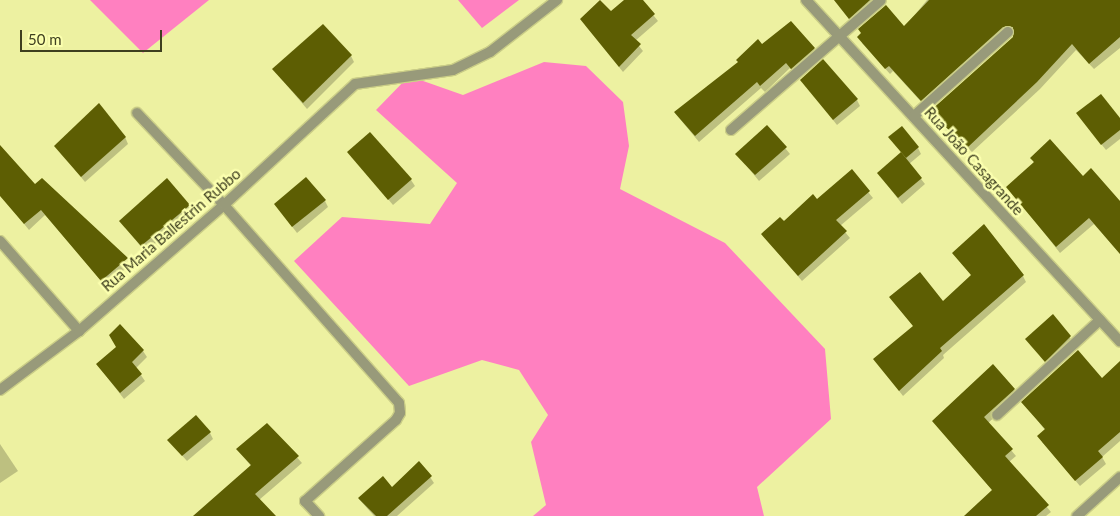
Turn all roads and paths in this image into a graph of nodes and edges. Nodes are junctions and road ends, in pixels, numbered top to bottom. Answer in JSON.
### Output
{"nodes":[{"id":1,"x":556,"y":0,"type":"edge"},
{"id":2,"x":806,"y":0,"type":"edge"},
{"id":3,"x":881,"y":0,"type":"edge"},
{"id":4,"x":1008,"y":32,"type":"dead end"},
{"id":5,"x":840,"y":36,"type":"junction"},
{"id":6,"x":137,"y":114,"type":"dead end"},
{"id":7,"x":914,"y":116,"type":"junction"},
{"id":8,"x":731,"y":130,"type":"dead end"},
{"id":9,"x":224,"y":205,"type":"junction"},
{"id":10,"x":0,"y":241,"type":"edge"},
{"id":11,"x":1100,"y":320,"type":"junction"},
{"id":12,"x":79,"y":331,"type":"junction"},
{"id":13,"x":1120,"y":342,"type":"edge"},
{"id":14,"x":0,"y":390,"type":"edge"},
{"id":15,"x":997,"y":414,"type":"dead end"},
{"id":16,"x":1120,"y":477,"type":"edge"},
{"id":17,"x":319,"y":516,"type":"edge"},
{"id":18,"x":1077,"y":516,"type":"edge"}],
"edges":[{"from":1,"to":9,"type":"street","name":"Rua Maria Ballestrin Rubbo"},
{"from":2,"to":5,"type":"street","name":"Rua João Casagrande"},
{"from":3,"to":5,"type":"street"},
{"from":4,"to":7,"type":"street"},
{"from":5,"to":7,"type":"street","name":"Rua João Casagrande"},
{"from":5,"to":8,"type":"street"},
{"from":6,"to":9,"type":"street"},
{"from":7,"to":11,"type":"street","name":"Rua João Casagrande"},
{"from":9,"to":12,"type":"street","name":"Rua Maria Ballestrin Rubbo"},
{"from":9,"to":17,"type":"street"},
{"from":10,"to":12,"type":"street"},
{"from":11,"to":13,"type":"street","name":"Rua João Casagrande"},
{"from":11,"to":15,"type":"street"},
{"from":12,"to":14,"type":"street","name":"Rua Maria Ballestrin Rubbo"},
{"from":16,"to":18,"type":"street"}]}
